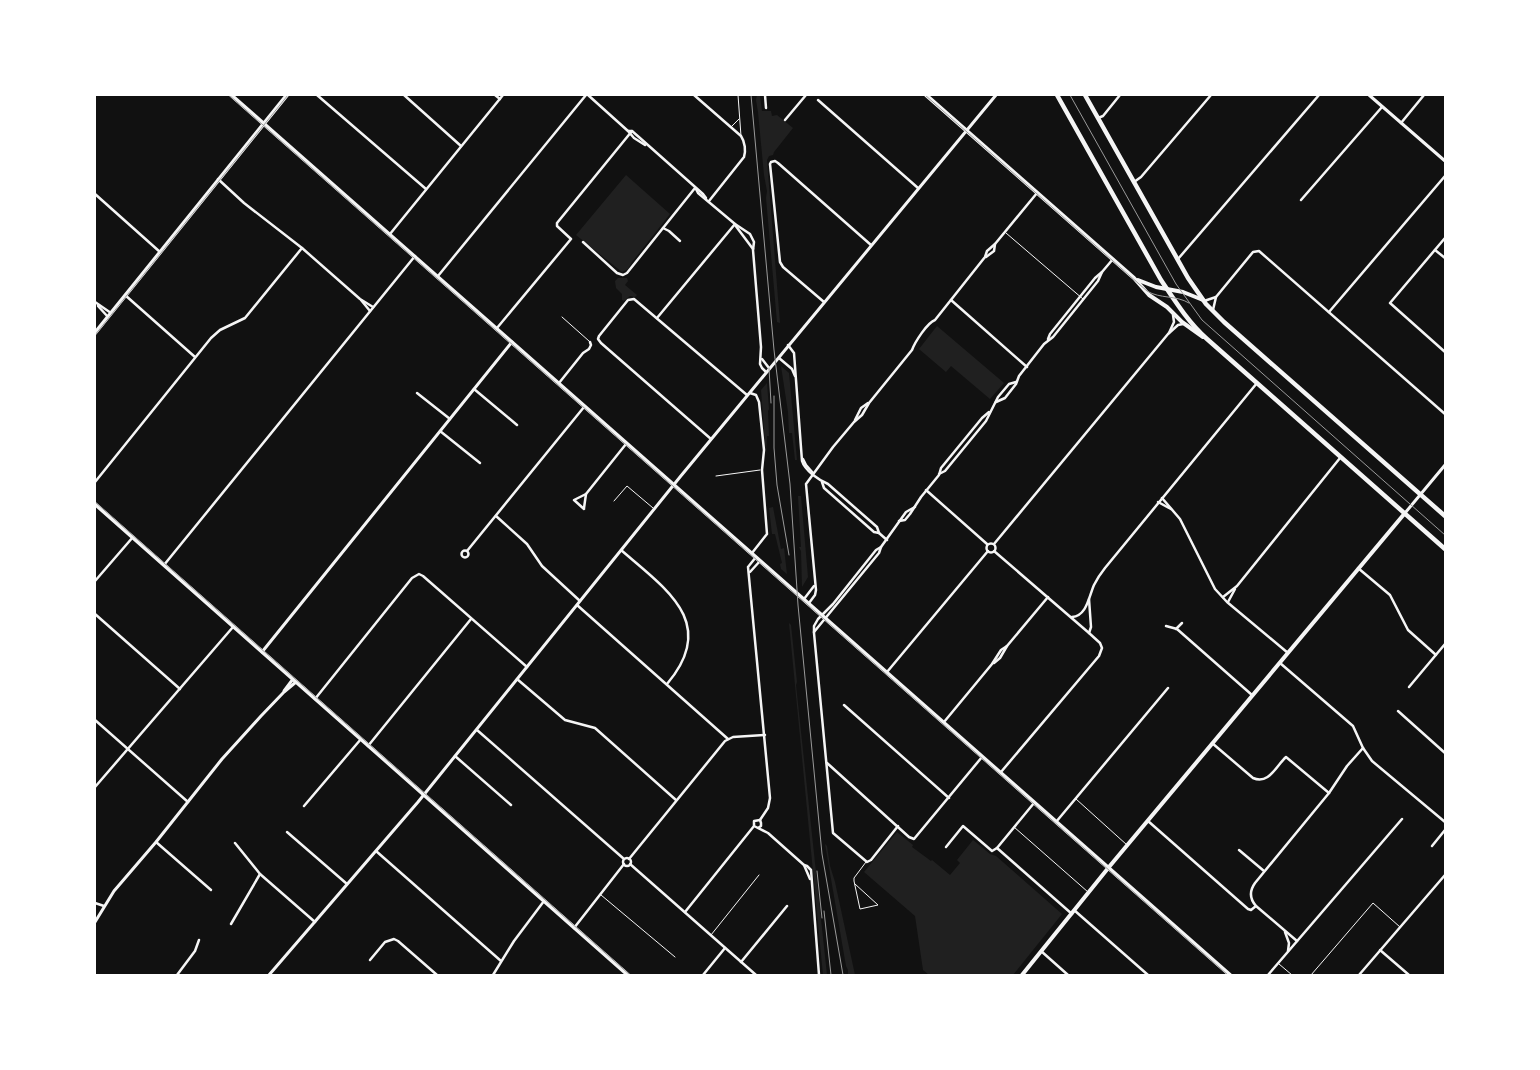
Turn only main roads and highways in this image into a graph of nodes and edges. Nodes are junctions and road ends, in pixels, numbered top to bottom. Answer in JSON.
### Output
{"nodes":[{"id":1,"x":231,"y":95,"type":"edge"},
{"id":2,"x":287,"y":95,"type":"edge"},
{"id":3,"x":926,"y":95,"type":"edge"},
{"id":4,"x":1057,"y":95,"type":"edge"},
{"id":5,"x":1085,"y":95,"type":"edge"},
{"id":6,"x":263,"y":123,"type":"junction"},
{"id":7,"x":1134,"y":278,"type":"junction"},
{"id":8,"x":1167,"y":288,"type":"junction"},
{"id":9,"x":1204,"y":300,"type":"junction"},
{"id":10,"x":95,"y":333,"type":"edge"},
{"id":11,"x":1206,"y":340,"type":"junction"},
{"id":12,"x":95,"y":504,"type":"edge"},
{"id":13,"x":1405,"y":513,"type":"junction"},
{"id":14,"x":1445,"y":516,"type":"edge"},
{"id":15,"x":1445,"y":548,"type":"edge"},
{"id":16,"x":1108,"y":868,"type":"junction"},
{"id":17,"x":628,"y":975,"type":"edge"},
{"id":18,"x":1022,"y":975,"type":"edge"},
{"id":19,"x":1230,"y":975,"type":"edge"}],
"edges":[{"from":1,"to":6,"type":"main road"},
{"from":2,"to":6,"type":"main road"},
{"from":3,"to":7,"type":"main road"},
{"from":4,"to":8,"type":"highway"},
{"from":5,"to":9,"type":"highway"},
{"from":6,"to":10,"type":"main road"},
{"from":6,"to":16,"type":"main road"},
{"from":7,"to":8,"type":"main road"},
{"from":7,"to":11,"type":"main road"},
{"from":8,"to":9,"type":"main road"},
{"from":8,"to":11,"type":"highway"},
{"from":9,"to":14,"type":"highway"},
{"from":11,"to":13,"type":"highway"},
{"from":12,"to":17,"type":"main road"},
{"from":13,"to":15,"type":"highway"},
{"from":13,"to":16,"type":"main road"},
{"from":16,"to":18,"type":"main road"},
{"from":16,"to":19,"type":"main road"}]}
